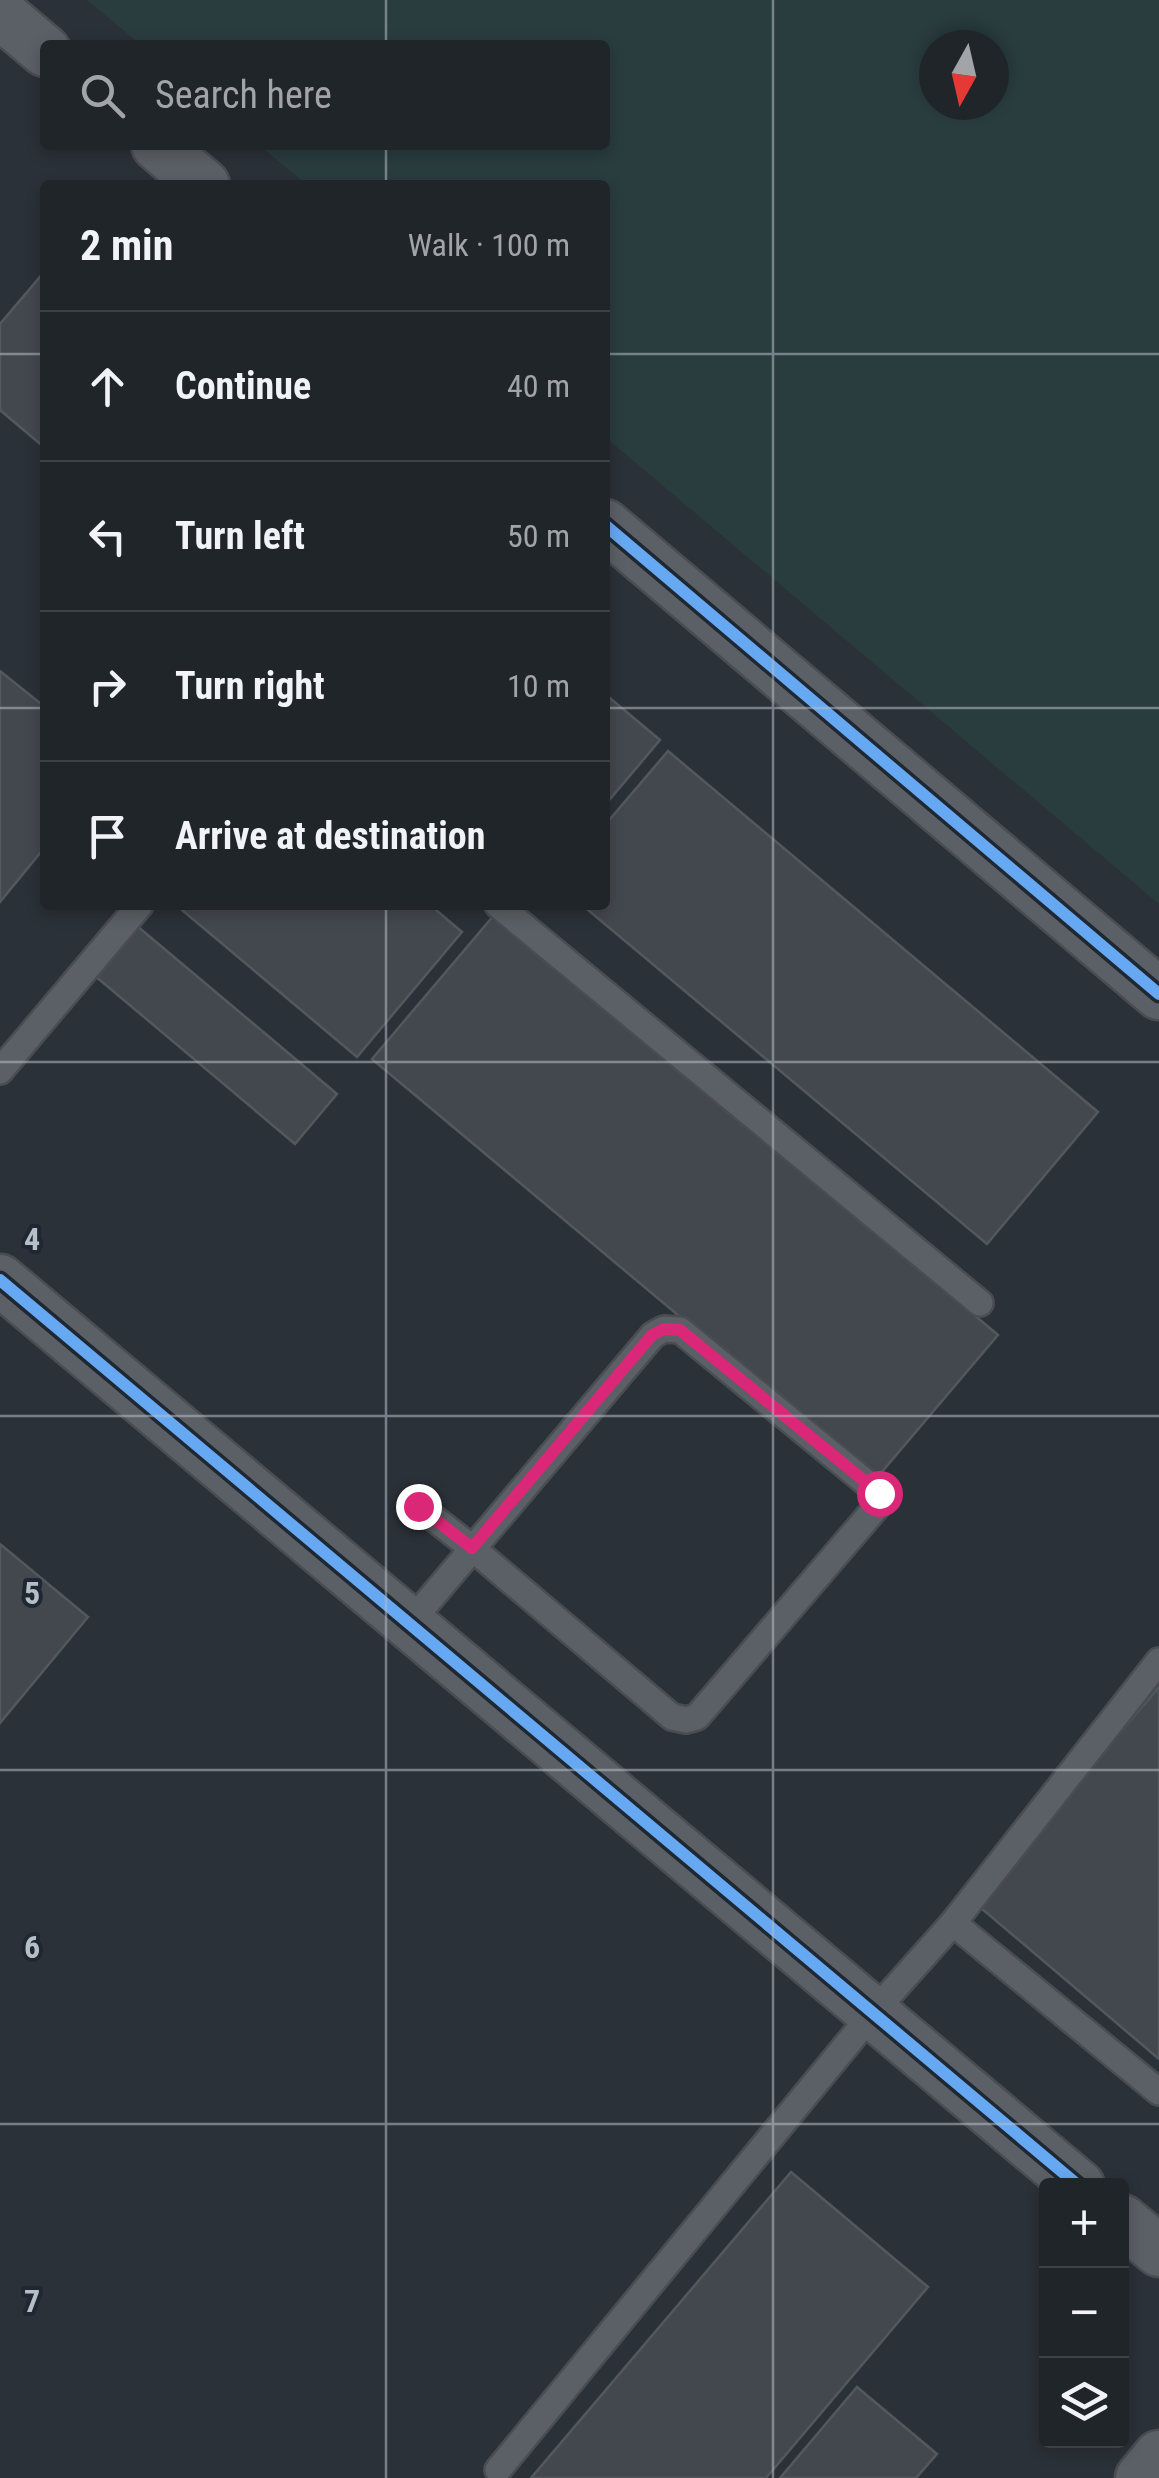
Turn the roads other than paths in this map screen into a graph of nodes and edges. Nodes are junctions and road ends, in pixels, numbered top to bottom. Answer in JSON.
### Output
{"nodes":[{"id":1,"x":0,"y":12,"type":"edge"},
{"id":2,"x":40,"y":46,"type":"edge"},
{"id":3,"x":162,"y":150,"type":"edge"},
{"id":4,"x":198,"y":180,"type":"edge"},
{"id":5,"x":610,"y":528,"type":"edge"},
{"id":6,"x":136,"y":910,"type":"edge"},
{"id":7,"x":504,"y":910,"type":"edge"},
{"id":8,"x":1159,"y":994,"type":"edge"},
{"id":9,"x":0,"y":1071,"type":"edge"},
{"id":10,"x":0,"y":1280,"type":"edge"},
{"id":11,"x":980,"y":1303,"type":"dead end"},
{"id":12,"x":418,"y":1506,"type":"dead end"},
{"id":13,"x":472,"y":1548,"type":"junction"},
{"id":14,"x":409,"y":1624,"type":"junction"},
{"id":15,"x":1159,"y":1661,"type":"edge"},
{"id":16,"x":953,"y":1924,"type":"junction"},
{"id":17,"x":872,"y":2014,"type":"junction"},
{"id":18,"x":1159,"y":2092,"type":"edge"},
{"id":19,"x":1070,"y":2178,"type":"edge"},
{"id":20,"x":1129,"y":2226,"type":"edge"},
{"id":21,"x":1159,"y":2252,"type":"edge"},
{"id":22,"x":1159,"y":2456,"type":"edge"},
{"id":23,"x":498,"y":2470,"type":"dead end"},
{"id":24,"x":1140,"y":2478,"type":"edge"}],
"edges":[{"from":1,"to":2,"type":"street"},
{"from":3,"to":4,"type":"street"},
{"from":5,"to":8,"type":"street"},
{"from":6,"to":9,"type":"lane"},
{"from":7,"to":11,"type":"lane"},
{"from":10,"to":14,"type":"street"},
{"from":12,"to":13,"type":"lane"},
{"from":13,"to":13,"type":"lane"},
{"from":13,"to":14,"type":"lane"},
{"from":14,"to":17,"type":"street"},
{"from":15,"to":16,"type":"lane"},
{"from":16,"to":17,"type":"lane"},
{"from":16,"to":18,"type":"lane"},
{"from":17,"to":19,"type":"street"},
{"from":17,"to":23,"type":"lane"},
{"from":20,"to":21,"type":"street"},
{"from":22,"to":24,"type":"street"}]}
